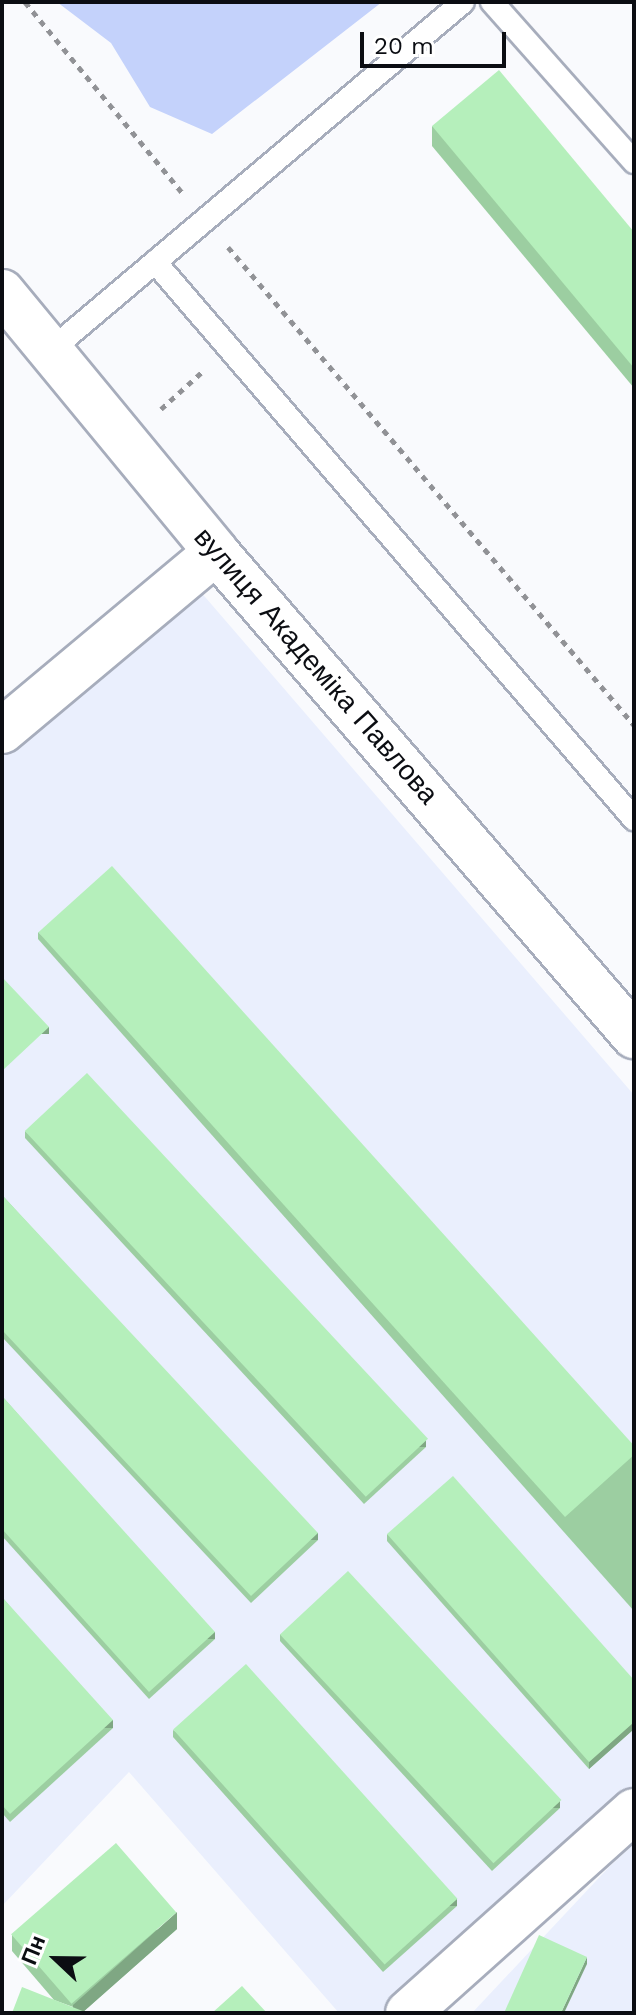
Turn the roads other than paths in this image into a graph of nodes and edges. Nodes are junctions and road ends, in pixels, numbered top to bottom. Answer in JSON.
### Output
{"nodes":[{"id":1,"x":463,"y":2,"type":"edge"},
{"id":2,"x":492,"y":2,"type":"edge"},
{"id":3,"x":634,"y":162,"type":"edge"},
{"id":4,"x":155,"y":262,"type":"junction"},
{"id":5,"x":2,"y":292,"type":"edge"},
{"id":6,"x":51,"y":350,"type":"junction"},
{"id":7,"x":216,"y":552,"type":"junction"},
{"id":8,"x":2,"y":731,"type":"edge"},
{"id":9,"x":634,"y":819,"type":"edge"},
{"id":10,"x":634,"y":1036,"type":"edge"},
{"id":11,"x":634,"y":1811,"type":"edge"},
{"id":12,"x":408,"y":2013,"type":"edge"}],
"edges":[{"from":1,"to":4,"type":"lane"},
{"from":2,"to":3,"type":"lane"},
{"from":4,"to":6,"type":"lane"},
{"from":4,"to":9,"type":"lane"},
{"from":5,"to":6,"type":"main road","name":"вулиця Академіка Павлова"},
{"from":6,"to":7,"type":"main road","name":"вулиця Академіка Павлова"},
{"from":7,"to":8,"type":"main road"},
{"from":7,"to":10,"type":"main road","name":"вулиця Академіка Павлова"},
{"from":11,"to":12,"type":"main road"}]}
